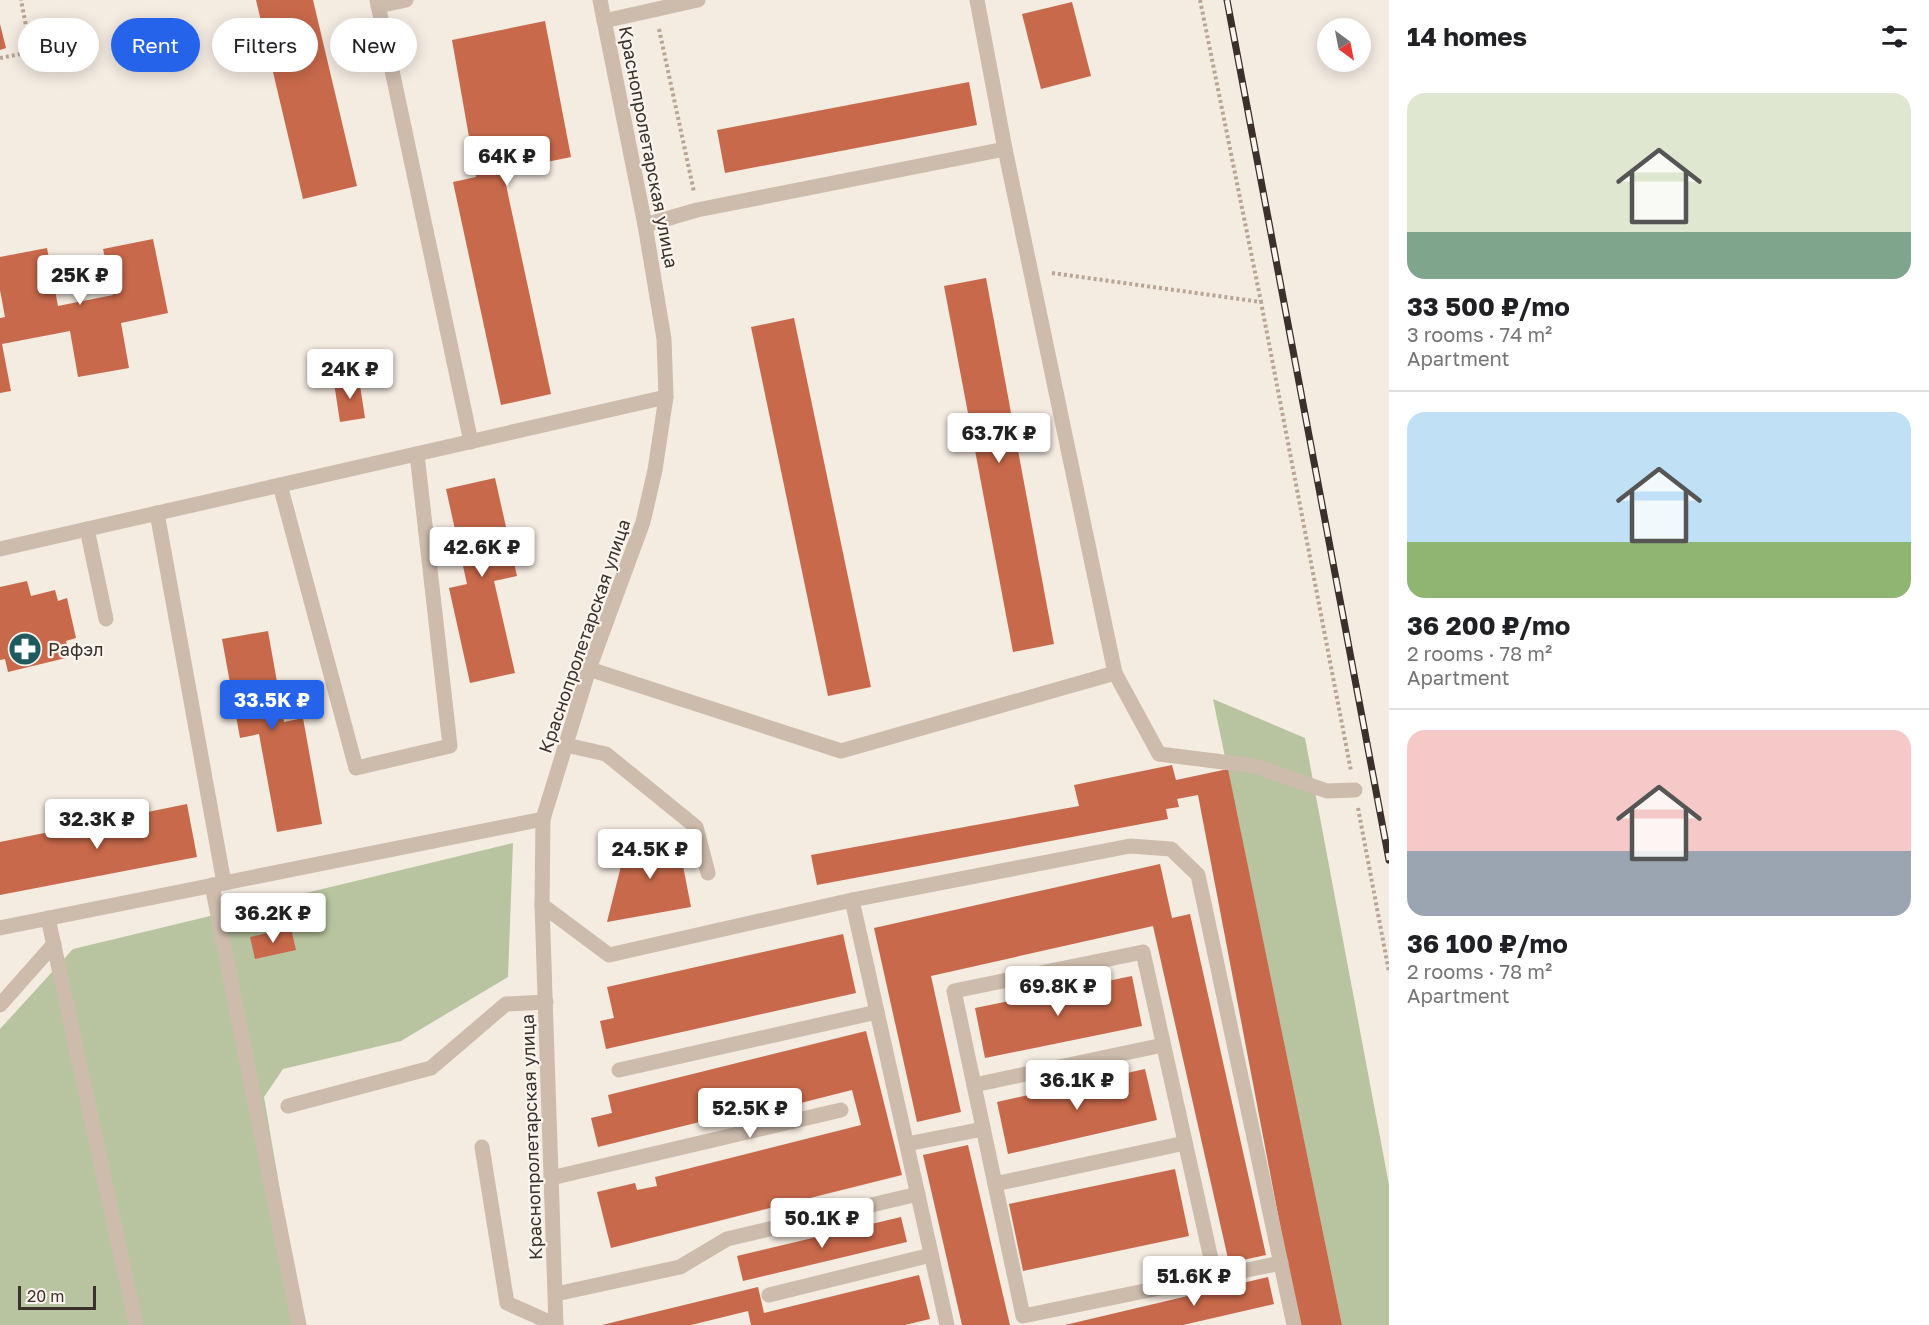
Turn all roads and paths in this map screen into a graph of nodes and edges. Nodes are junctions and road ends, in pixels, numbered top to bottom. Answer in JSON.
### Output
{"nodes":[{"id":1,"x":21,"y":0,"type":"edge"},
{"id":2,"x":406,"y":0,"type":"edge"},
{"id":3,"x":600,"y":0,"type":"edge"},
{"id":4,"x":698,"y":0,"type":"edge"},
{"id":5,"x":977,"y":0,"type":"edge"},
{"id":6,"x":1200,"y":0,"type":"edge"},
{"id":7,"x":377,"y":3,"type":"edge"},
{"id":8,"x":655,"y":10,"type":"junction"},
{"id":9,"x":604,"y":21,"type":"junction"},
{"id":10,"x":0,"y":58,"type":"edge"},
{"id":11,"x":1005,"y":149,"type":"junction"},
{"id":12,"x":698,"y":210,"type":"junction"},
{"id":13,"x":645,"y":225,"type":"junction"},
{"id":14,"x":1031,"y":270,"type":"junction"},
{"id":15,"x":1262,"y":302,"type":"junction"},
{"id":16,"x":666,"y":397,"type":"junction"},
{"id":17,"x":471,"y":442,"type":"junction"},
{"id":18,"x":417,"y":454,"type":"junction"},
{"id":19,"x":280,"y":485,"type":"junction"},
{"id":20,"x":157,"y":513,"type":"junction"},
{"id":21,"x":87,"y":529,"type":"junction"},
{"id":22,"x":0,"y":549,"type":"edge"},
{"id":23,"x":106,"y":619,"type":"dead end"},
{"id":24,"x":589,"y":669,"type":"junction"},
{"id":25,"x":1115,"y":673,"type":"junction"},
{"id":26,"x":566,"y":745,"type":"junction"},
{"id":27,"x":1354,"y":790,"type":"junction"},
{"id":28,"x":543,"y":819,"type":"junction"},
{"id":29,"x":708,"y":873,"type":"dead end"},
{"id":30,"x":218,"y":884,"type":"junction"},
{"id":31,"x":852,"y":900,"type":"junction"},
{"id":32,"x":542,"y":905,"type":"junction"},
{"id":33,"x":48,"y":918,"type":"junction"},
{"id":34,"x":0,"y":928,"type":"edge"},
{"id":35,"x":54,"y":944,"type":"junction"},
{"id":36,"x":1389,"y":972,"type":"edge"},
{"id":37,"x":546,"y":1002,"type":"junction"},
{"id":38,"x":0,"y":1005,"type":"edge"},
{"id":39,"x":877,"y":1012,"type":"junction"},
{"id":40,"x":1163,"y":1045,"type":"junction"},
{"id":41,"x":619,"y":1070,"type":"dead end"},
{"id":42,"x":974,"y":1085,"type":"junction"},
{"id":43,"x":288,"y":1106,"type":"dead end"},
{"id":44,"x":841,"y":1110,"type":"dead end"},
{"id":45,"x":983,"y":1129,"type":"junction"},
{"id":46,"x":1185,"y":1143,"type":"junction"},
{"id":47,"x":907,"y":1144,"type":"junction"},
{"id":48,"x":483,"y":1147,"type":"dead end"},
{"id":49,"x":551,"y":1178,"type":"junction"},
{"id":50,"x":995,"y":1184,"type":"junction"},
{"id":51,"x":918,"y":1194,"type":"junction"},
{"id":52,"x":932,"y":1255,"type":"junction"},
{"id":53,"x":1281,"y":1263,"type":"junction"},
{"id":54,"x":1215,"y":1277,"type":"junction"},
{"id":55,"x":556,"y":1294,"type":"junction"},
{"id":56,"x":769,"y":1294,"type":"dead end"},
{"id":57,"x":136,"y":1325,"type":"edge"},
{"id":58,"x":299,"y":1325,"type":"edge"},
{"id":59,"x":556,"y":1325,"type":"edge"},
{"id":60,"x":947,"y":1325,"type":"edge"},
{"id":61,"x":1294,"y":1325,"type":"edge"}],
"edges":[{"from":1,"to":10,"type":"path"},
{"from":2,"to":7,"type":"street"},
{"from":3,"to":9,"type":"street","name":"Краснопролетарская улица"},
{"from":4,"to":8,"type":"street"},
{"from":5,"to":11,"type":"street"},
{"from":6,"to":15,"type":"path"},
{"from":7,"to":17,"type":"street"},
{"from":8,"to":9,"type":"street"},
{"from":8,"to":12,"type":"path"},
{"from":9,"to":13,"type":"street","name":"Краснопролетарская улица"},
{"from":11,"to":12,"type":"street"},
{"from":11,"to":14,"type":"street"},
{"from":12,"to":13,"type":"street"},
{"from":13,"to":16,"type":"street","name":"Краснопролетарская улица"},
{"from":14,"to":15,"type":"path"},
{"from":14,"to":25,"type":"street"},
{"from":15,"to":27,"type":"path"},
{"from":16,"to":17,"type":"street"},
{"from":16,"to":24,"type":"street","name":"Краснопролетарская улица"},
{"from":17,"to":18,"type":"street"},
{"from":18,"to":19,"type":"street"},
{"from":18,"to":19,"type":"street"},
{"from":19,"to":20,"type":"street"},
{"from":20,"to":21,"type":"street"},
{"from":20,"to":30,"type":"street"},
{"from":21,"to":22,"type":"street"},
{"from":21,"to":23,"type":"street"},
{"from":24,"to":25,"type":"street"},
{"from":24,"to":26,"type":"street","name":"Краснопролетарская улица"},
{"from":25,"to":27,"type":"street"},
{"from":26,"to":28,"type":"street","name":"Краснопролетарская улица"},
{"from":26,"to":29,"type":"street"},
{"from":27,"to":36,"type":"path"},
{"from":28,"to":30,"type":"street"},
{"from":28,"to":32,"type":"street","name":"Краснопролетарская улица"},
{"from":30,"to":33,"type":"street"},
{"from":30,"to":58,"type":"street"},
{"from":31,"to":32,"type":"street"},
{"from":31,"to":39,"type":"street"},
{"from":31,"to":53,"type":"street"},
{"from":32,"to":37,"type":"street","name":"Краснопролетарская улица"},
{"from":33,"to":34,"type":"street"},
{"from":33,"to":35,"type":"street"},
{"from":35,"to":38,"type":"street"},
{"from":35,"to":57,"type":"street"},
{"from":37,"to":43,"type":"street"},
{"from":37,"to":49,"type":"street","name":"Краснопролетарская улица"},
{"from":39,"to":41,"type":"street"},
{"from":39,"to":47,"type":"street"},
{"from":40,"to":42,"type":"street"},
{"from":40,"to":42,"type":"street"},
{"from":40,"to":46,"type":"street"},
{"from":42,"to":45,"type":"street"},
{"from":44,"to":49,"type":"street"},
{"from":45,"to":47,"type":"street"},
{"from":45,"to":50,"type":"street"},
{"from":46,"to":50,"type":"street"},
{"from":46,"to":54,"type":"street"},
{"from":47,"to":51,"type":"street"},
{"from":48,"to":59,"type":"street"},
{"from":49,"to":55,"type":"street","name":"Краснопролетарская улица"},
{"from":50,"to":54,"type":"street"},
{"from":51,"to":52,"type":"street"},
{"from":51,"to":55,"type":"street"},
{"from":52,"to":56,"type":"street"},
{"from":52,"to":60,"type":"street"},
{"from":53,"to":54,"type":"street"},
{"from":53,"to":61,"type":"street"},
{"from":55,"to":59,"type":"street","name":"Краснопролетарская улица"}]}
